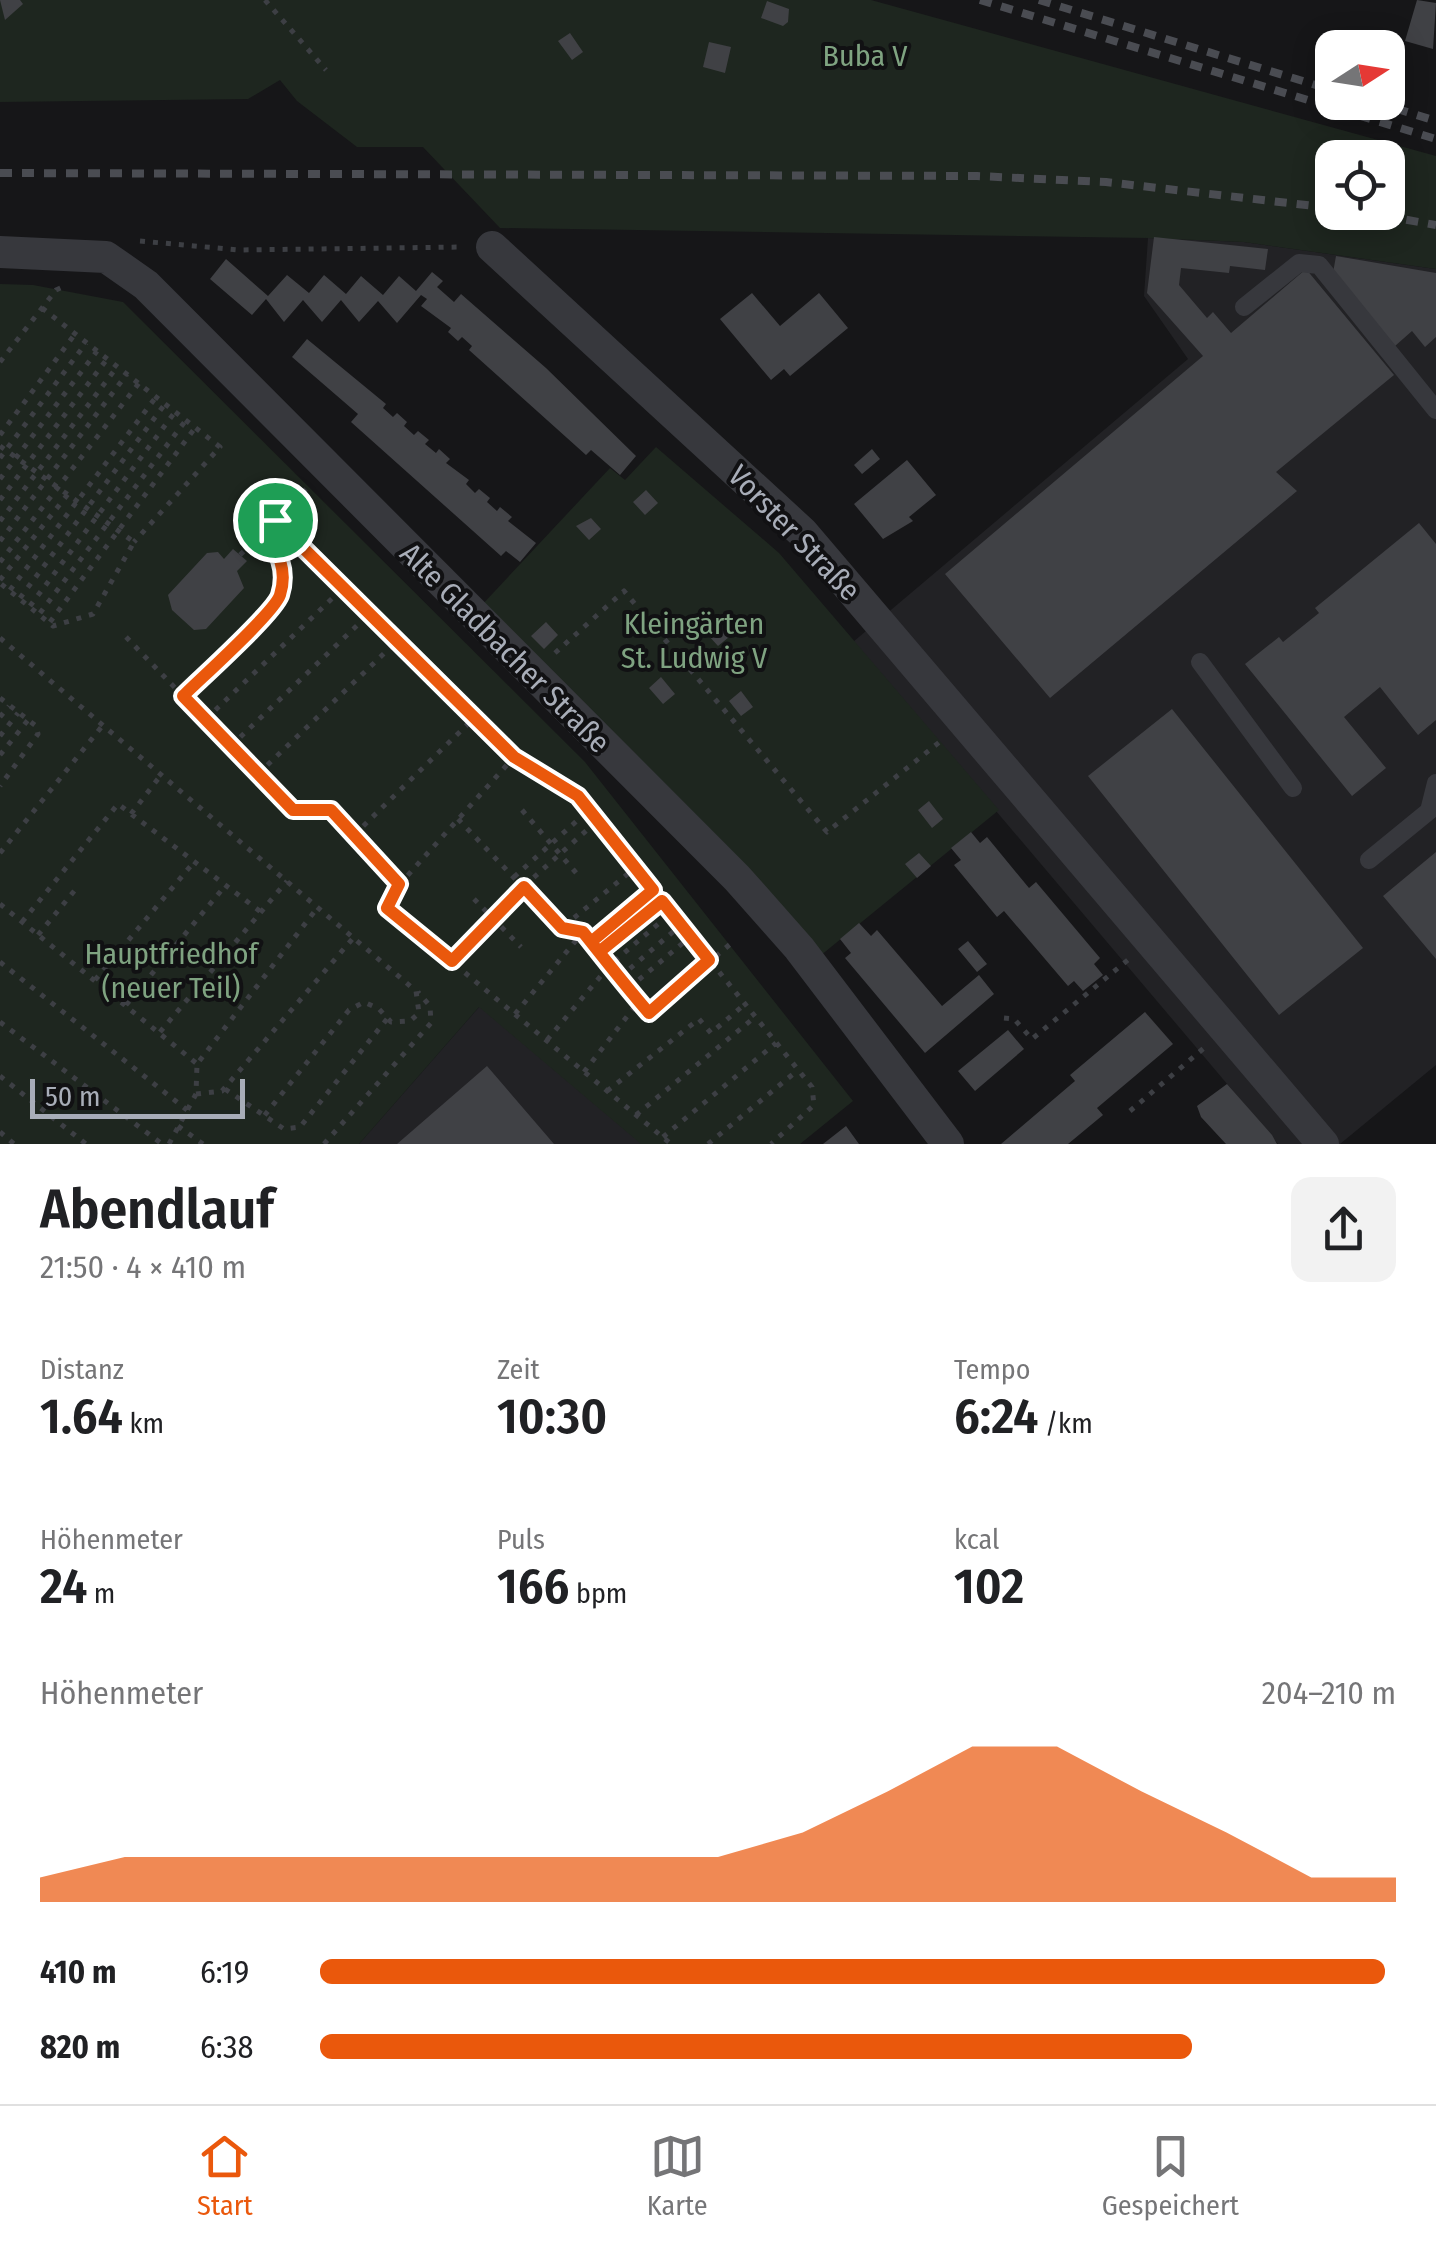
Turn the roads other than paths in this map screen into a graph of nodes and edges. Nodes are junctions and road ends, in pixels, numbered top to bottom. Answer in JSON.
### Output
{"nodes":[{"id":1,"x":492,"y":247,"type":"road end"},
{"id":2,"x":0,"y":252,"type":"edge"},
{"id":3,"x":1244,"y":307,"type":"dead end"},
{"id":4,"x":1436,"y":410,"type":"edge"},
{"id":5,"x":1200,"y":662,"type":"dead end"},
{"id":6,"x":1436,"y":783,"type":"edge"},
{"id":7,"x":1293,"y":788,"type":"dead end"},
{"id":8,"x":1369,"y":860,"type":"dead end"},
{"id":9,"x":948,"y":1144,"type":"edge"},
{"id":10,"x":1323,"y":1144,"type":"edge"}],
"edges":[{"from":1,"to":10,"type":"street","name":"Vorster Straße"},
{"from":2,"to":9,"type":"street","name":"Alte Gladbacher Straße"},
{"from":3,"to":4,"type":"lane"},
{"from":5,"to":7,"type":"lane"},
{"from":6,"to":8,"type":"lane"}]}
